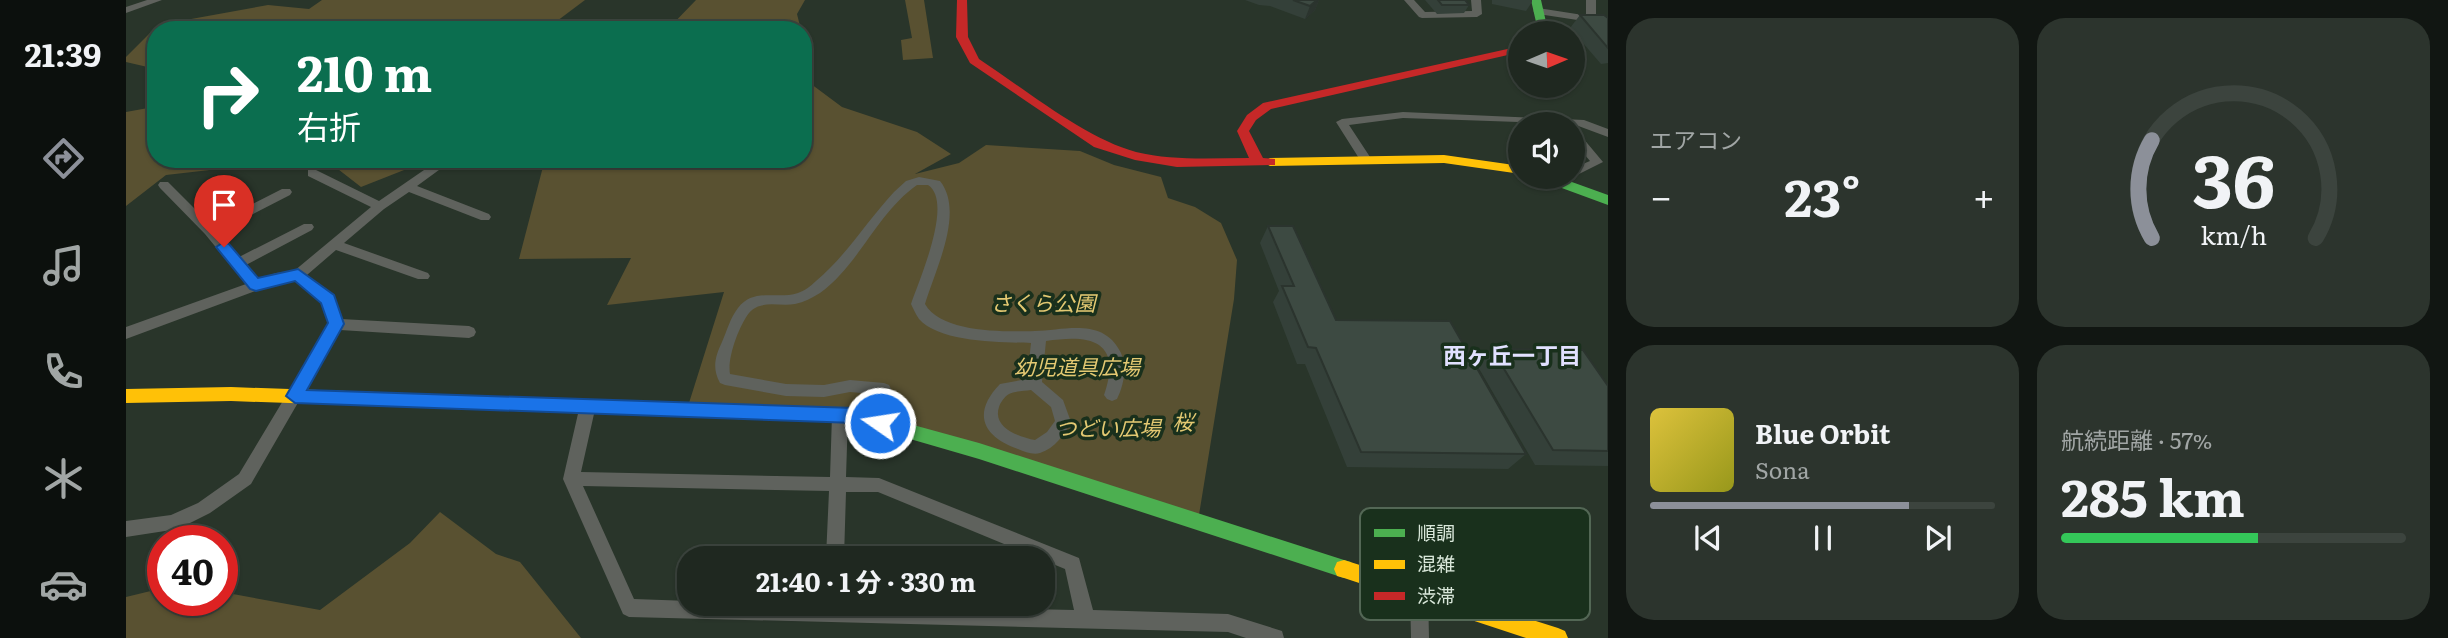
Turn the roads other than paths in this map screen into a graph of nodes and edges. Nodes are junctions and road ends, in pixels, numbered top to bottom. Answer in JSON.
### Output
{"nodes":[{"id":1,"x":157,"y":0,"type":"edge"},
{"id":2,"x":962,"y":0,"type":"edge"},
{"id":3,"x":1409,"y":0,"type":"edge"},
{"id":4,"x":1476,"y":0,"type":"edge"},
{"id":5,"x":1591,"y":0,"type":"edge"},
{"id":6,"x":1537,"y":6,"type":"edge"},
{"id":7,"x":126,"y":10,"type":"edge"},
{"id":8,"x":1508,"y":53,"type":"edge"},
{"id":9,"x":1508,"y":120,"type":"edge"},
{"id":10,"x":1585,"y":123,"type":"edge"},
{"id":11,"x":1608,"y":132,"type":"edge"},
{"id":12,"x":1585,"y":146,"type":"edge"},
{"id":13,"x":1366,"y":160,"type":"junction"},
{"id":14,"x":1258,"y":162,"type":"junction"},
{"id":15,"x":1602,"y":164,"type":"edge"},
{"id":16,"x":435,"y":168,"type":"edge"},
{"id":17,"x":1508,"y":168,"type":"edge"},
{"id":18,"x":1585,"y":169,"type":"edge"},
{"id":19,"x":312,"y":173,"type":"dead end"},
{"id":20,"x":164,"y":185,"type":"dead end"},
{"id":21,"x":407,"y":187,"type":"junction"},
{"id":22,"x":1582,"y":189,"type":"edge"},
{"id":23,"x":286,"y":192,"type":"dead end"},
{"id":24,"x":1608,"y":200,"type":"edge"},
{"id":25,"x":380,"y":206,"type":"junction"},
{"id":26,"x":485,"y":218,"type":"dead end"},
{"id":27,"x":308,"y":227,"type":"dead end"},
{"id":28,"x":210,"y":231,"type":"junction"},
{"id":29,"x":336,"y":245,"type":"junction"},
{"id":30,"x":238,"y":264,"type":"junction"},
{"id":31,"x":298,"y":275,"type":"junction"},
{"id":32,"x":423,"y":276,"type":"dead end"},
{"id":33,"x":256,"y":285,"type":"junction"},
{"id":34,"x":336,"y":324,"type":"junction"},
{"id":35,"x":469,"y":332,"type":"dead end"},
{"id":36,"x":126,"y":333,"type":"edge"},
{"id":37,"x":1039,"y":337,"type":"junction"},
{"id":38,"x":1034,"y":384,"type":"junction"},
{"id":39,"x":884,"y":389,"type":"dead end"},
{"id":40,"x":1112,"y":395,"type":"dead end"},
{"id":41,"x":126,"y":396,"type":"edge"},
{"id":42,"x":295,"y":396,"type":"junction"},
{"id":43,"x":588,"y":405,"type":"junction"},
{"id":44,"x":840,"y":415,"type":"junction"},
{"id":45,"x":571,"y":479,"type":"junction"},
{"id":46,"x":837,"y":485,"type":"junction"},
{"id":47,"x":126,"y":529,"type":"edge"},
{"id":48,"x":835,"y":546,"type":"edge"},
{"id":49,"x":1360,"y":574,"type":"edge"},
{"id":50,"x":677,"y":608,"type":"edge"},
{"id":51,"x":989,"y":616,"type":"edge"},
{"id":52,"x":1420,"y":620,"type":"edge"},
{"id":53,"x":1502,"y":620,"type":"edge"},
{"id":54,"x":1086,"y":621,"type":"junction"},
{"id":55,"x":1275,"y":638,"type":"edge"},
{"id":56,"x":1420,"y":638,"type":"edge"},
{"id":57,"x":1558,"y":638,"type":"edge"}],
"edges":[{"from":1,"to":7,"type":"street"},
{"from":2,"to":14,"type":"street"},
{"from":3,"to":4,"type":"street"},
{"from":5,"to":6,"type":"street"},
{"from":8,"to":14,"type":"street"},
{"from":9,"to":13,"type":"street"},
{"from":10,"to":11,"type":"street"},
{"from":12,"to":15,"type":"street"},
{"from":13,"to":14,"type":"street"},
{"from":13,"to":17,"type":"street"},
{"from":15,"to":18,"type":"street"},
{"from":16,"to":21,"type":"street"},
{"from":19,"to":25,"type":"street"},
{"from":20,"to":28,"type":"street"},
{"from":21,"to":25,"type":"street"},
{"from":21,"to":26,"type":"street"},
{"from":22,"to":24,"type":"street"},
{"from":23,"to":28,"type":"street"},
{"from":25,"to":29,"type":"street"},
{"from":27,"to":30,"type":"street"},
{"from":28,"to":30,"type":"street"},
{"from":29,"to":31,"type":"street"},
{"from":29,"to":32,"type":"street"},
{"from":30,"to":33,"type":"street"},
{"from":31,"to":33,"type":"street"},
{"from":31,"to":34,"type":"street"},
{"from":33,"to":36,"type":"street"},
{"from":34,"to":35,"type":"street"},
{"from":34,"to":42,"type":"street"},
{"from":37,"to":38,"type":"street"},
{"from":37,"to":39,"type":"street"},
{"from":37,"to":40,"type":"street"},
{"from":38,"to":38,"type":"street"},
{"from":41,"to":42,"type":"street"},
{"from":42,"to":43,"type":"street"},
{"from":42,"to":47,"type":"street"},
{"from":43,"to":44,"type":"street"},
{"from":43,"to":45,"type":"street"},
{"from":44,"to":46,"type":"street"},
{"from":44,"to":49,"type":"street"},
{"from":45,"to":46,"type":"street"},
{"from":45,"to":50,"type":"street"},
{"from":46,"to":48,"type":"street"},
{"from":46,"to":54,"type":"street"},
{"from":51,"to":54,"type":"street"},
{"from":52,"to":56,"type":"street"},
{"from":53,"to":57,"type":"street"},
{"from":54,"to":55,"type":"street"}]}
